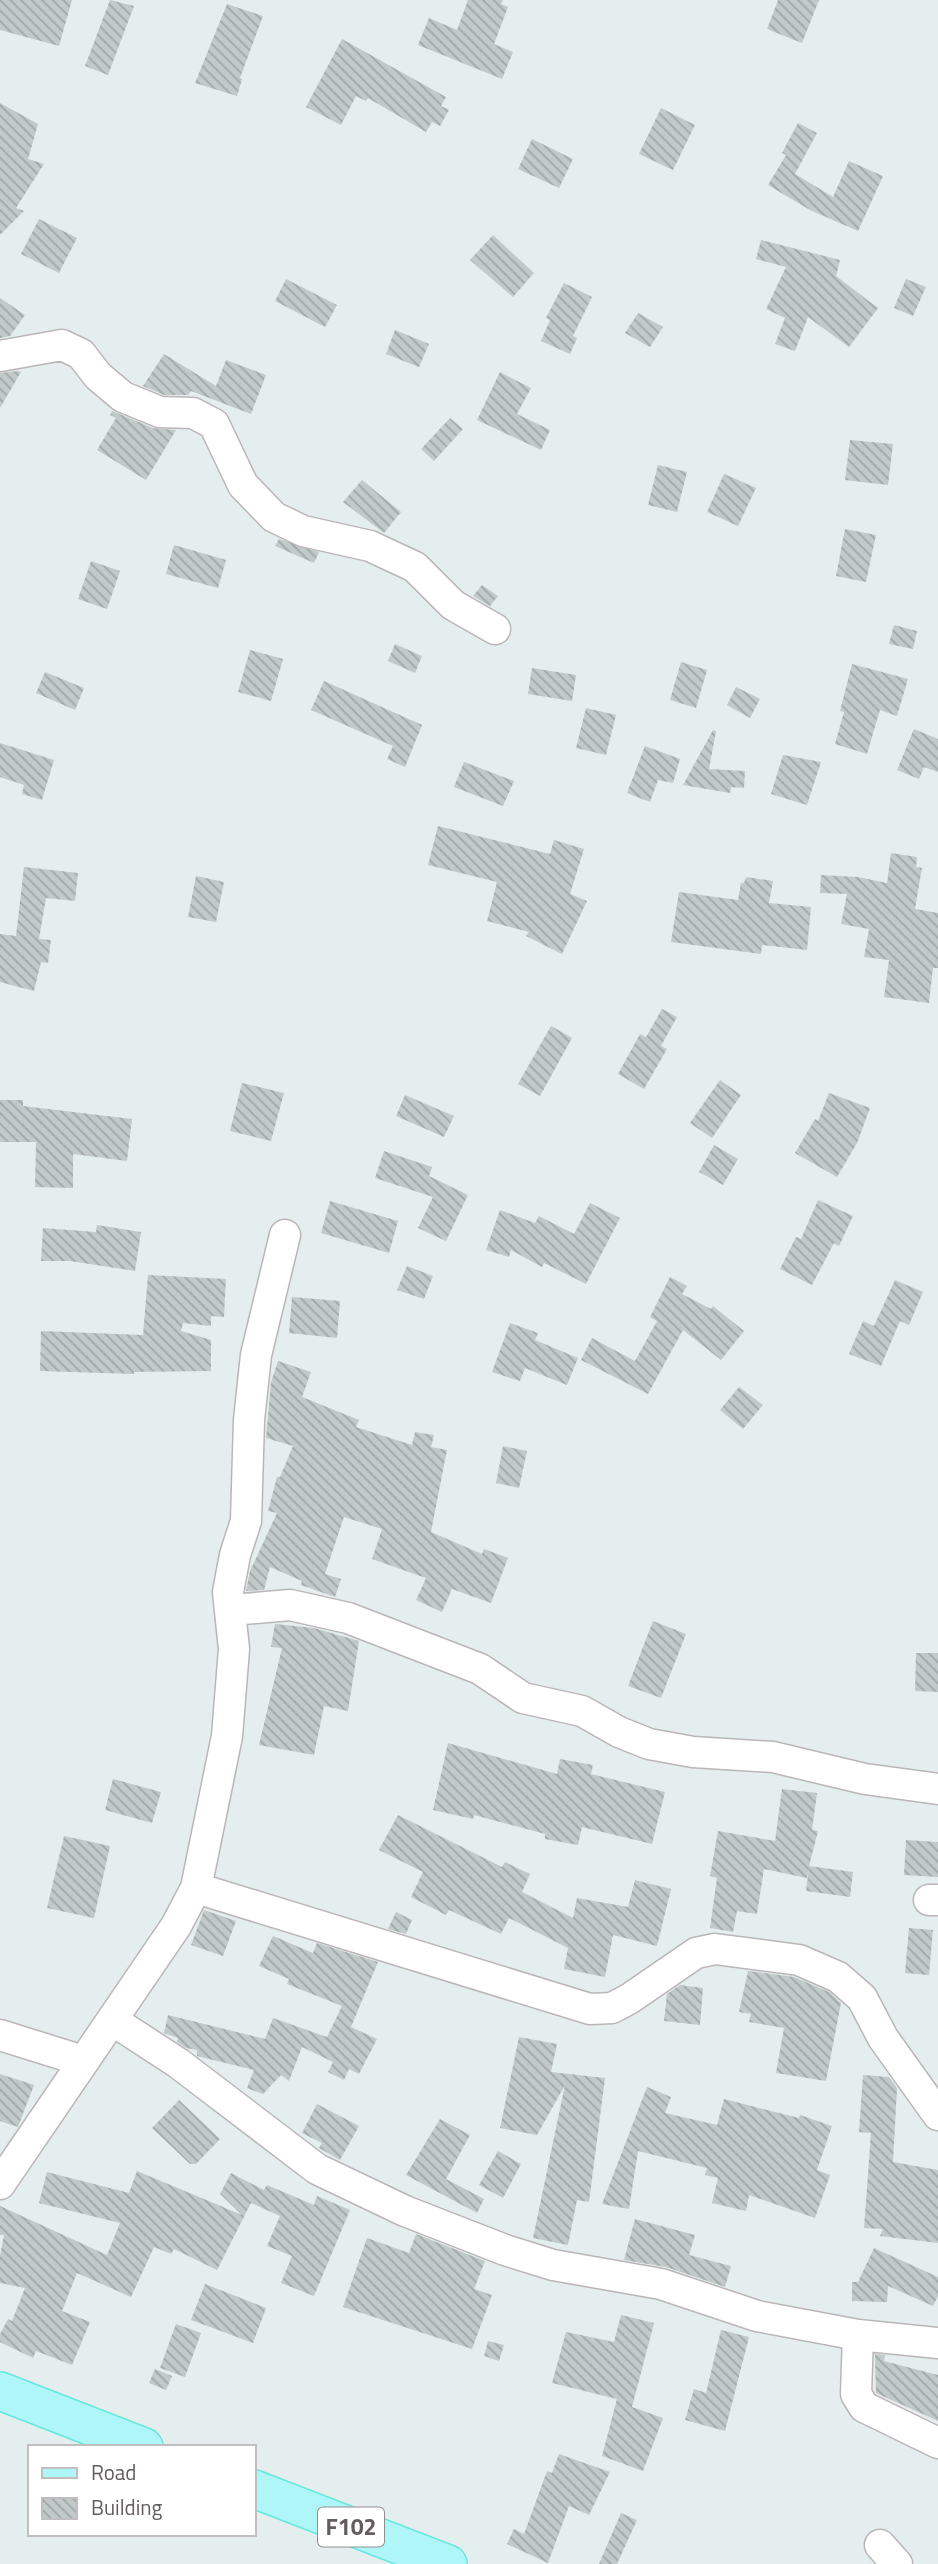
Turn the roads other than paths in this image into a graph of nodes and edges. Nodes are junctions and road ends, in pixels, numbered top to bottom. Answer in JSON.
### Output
{"nodes":[{"id":1,"x":0,"y":356,"type":"edge"},
{"id":2,"x":495,"y":629,"type":"dead end"},
{"id":3,"x":285,"y":1235,"type":"dead end"},
{"id":4,"x":232,"y":1610,"type":"junction"},
{"id":5,"x":938,"y":1789,"type":"edge"},
{"id":6,"x":196,"y":1888,"type":"junction"},
{"id":7,"x":112,"y":2020,"type":"junction"},
{"id":8,"x":0,"y":2035,"type":"edge"},
{"id":9,"x":83,"y":2061,"type":"junction"},
{"id":10,"x":938,"y":2115,"type":"edge"},
{"id":11,"x":0,"y":2184,"type":"edge"},
{"id":12,"x":858,"y":2335,"type":"junction"},
{"id":13,"x":938,"y":2343,"type":"edge"},
{"id":14,"x":0,"y":2391,"type":"edge"},
{"id":15,"x":938,"y":2443,"type":"edge"},
{"id":16,"x":139,"y":2445,"type":"edge"},
{"id":17,"x":256,"y":2490,"type":"edge"},
{"id":18,"x":448,"y":2564,"type":"edge"}],
"edges":[{"from":1,"to":2,"type":"street"},
{"from":3,"to":4,"type":"street"},
{"from":4,"to":5,"type":"street"},
{"from":4,"to":6,"type":"street"},
{"from":6,"to":7,"type":"street"},
{"from":6,"to":10,"type":"street"},
{"from":7,"to":9,"type":"street"},
{"from":7,"to":12,"type":"street"},
{"from":8,"to":9,"type":"street"},
{"from":9,"to":11,"type":"street"},
{"from":12,"to":13,"type":"street"},
{"from":12,"to":15,"type":"street"},
{"from":14,"to":16,"type":"main road"},
{"from":17,"to":18,"type":"main road","number":"F102"}]}
